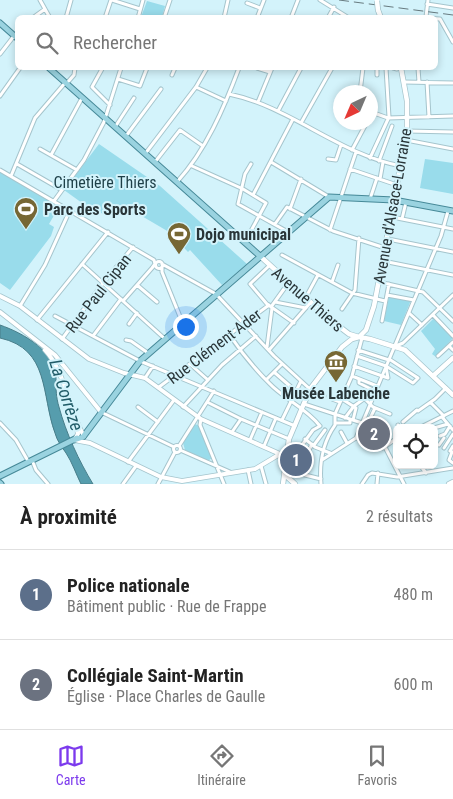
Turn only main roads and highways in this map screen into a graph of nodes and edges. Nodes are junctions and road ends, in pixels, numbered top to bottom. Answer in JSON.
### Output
{"nodes":[{"id":1,"x":377,"y":0,"type":"edge"},
{"id":2,"x":380,"y":15,"type":"edge"},
{"id":3,"x":0,"y":23,"type":"edge"},
{"id":4,"x":15,"y":36,"type":"edge"},
{"id":5,"x":51,"y":70,"type":"edge"},
{"id":6,"x":399,"y":70,"type":"edge"},
{"id":7,"x":394,"y":200,"type":"junction"},
{"id":8,"x":451,"y":211,"type":"edge"},
{"id":9,"x":260,"y":256,"type":"junction"},
{"id":10,"x":366,"y":330,"type":"junction"},
{"id":11,"x":360,"y":337,"type":"junction"},
{"id":12,"x":370,"y":339,"type":"junction"},
{"id":13,"x":453,"y":358,"type":"edge"},
{"id":14,"x":432,"y":375,"type":"junction"},
{"id":15,"x":453,"y":395,"type":"edge"},
{"id":16,"x":0,"y":474,"type":"edge"},
{"id":17,"x":284,"y":474,"type":"junction"},
{"id":18,"x":453,"y":482,"type":"edge"},
{"id":19,"x":283,"y":484,"type":"edge"},
{"id":20,"x":295,"y":484,"type":"edge"},
{"id":21,"x":449,"y":484,"type":"edge"}],
"edges":[{"from":1,"to":2,"type":"main road","bridge":true},
{"from":3,"to":4,"type":"main road"},
{"from":5,"to":9,"type":"main road"},
{"from":6,"to":7,"type":"main road","name":"Avenue d'Alsace-Lorraine"},
{"from":7,"to":8,"type":"main road"},
{"from":7,"to":9,"type":"main road"},
{"from":7,"to":10,"type":"main road","name":"Avenue d'Alsace-Lorraine"},
{"from":9,"to":11,"type":"main road","name":"Avenue Thiers"},
{"from":9,"to":16,"type":"main road"},
{"from":10,"to":11,"type":"main road"},
{"from":10,"to":12,"type":"main road"},
{"from":11,"to":12,"type":"main road"},
{"from":11,"to":17,"type":"main road"},
{"from":12,"to":14,"type":"main road"},
{"from":13,"to":14,"type":"main road"},
{"from":14,"to":15,"type":"main road"},
{"from":17,"to":19,"type":"main road"},
{"from":17,"to":20,"type":"main road"},
{"from":18,"to":21,"type":"main road"}]}
